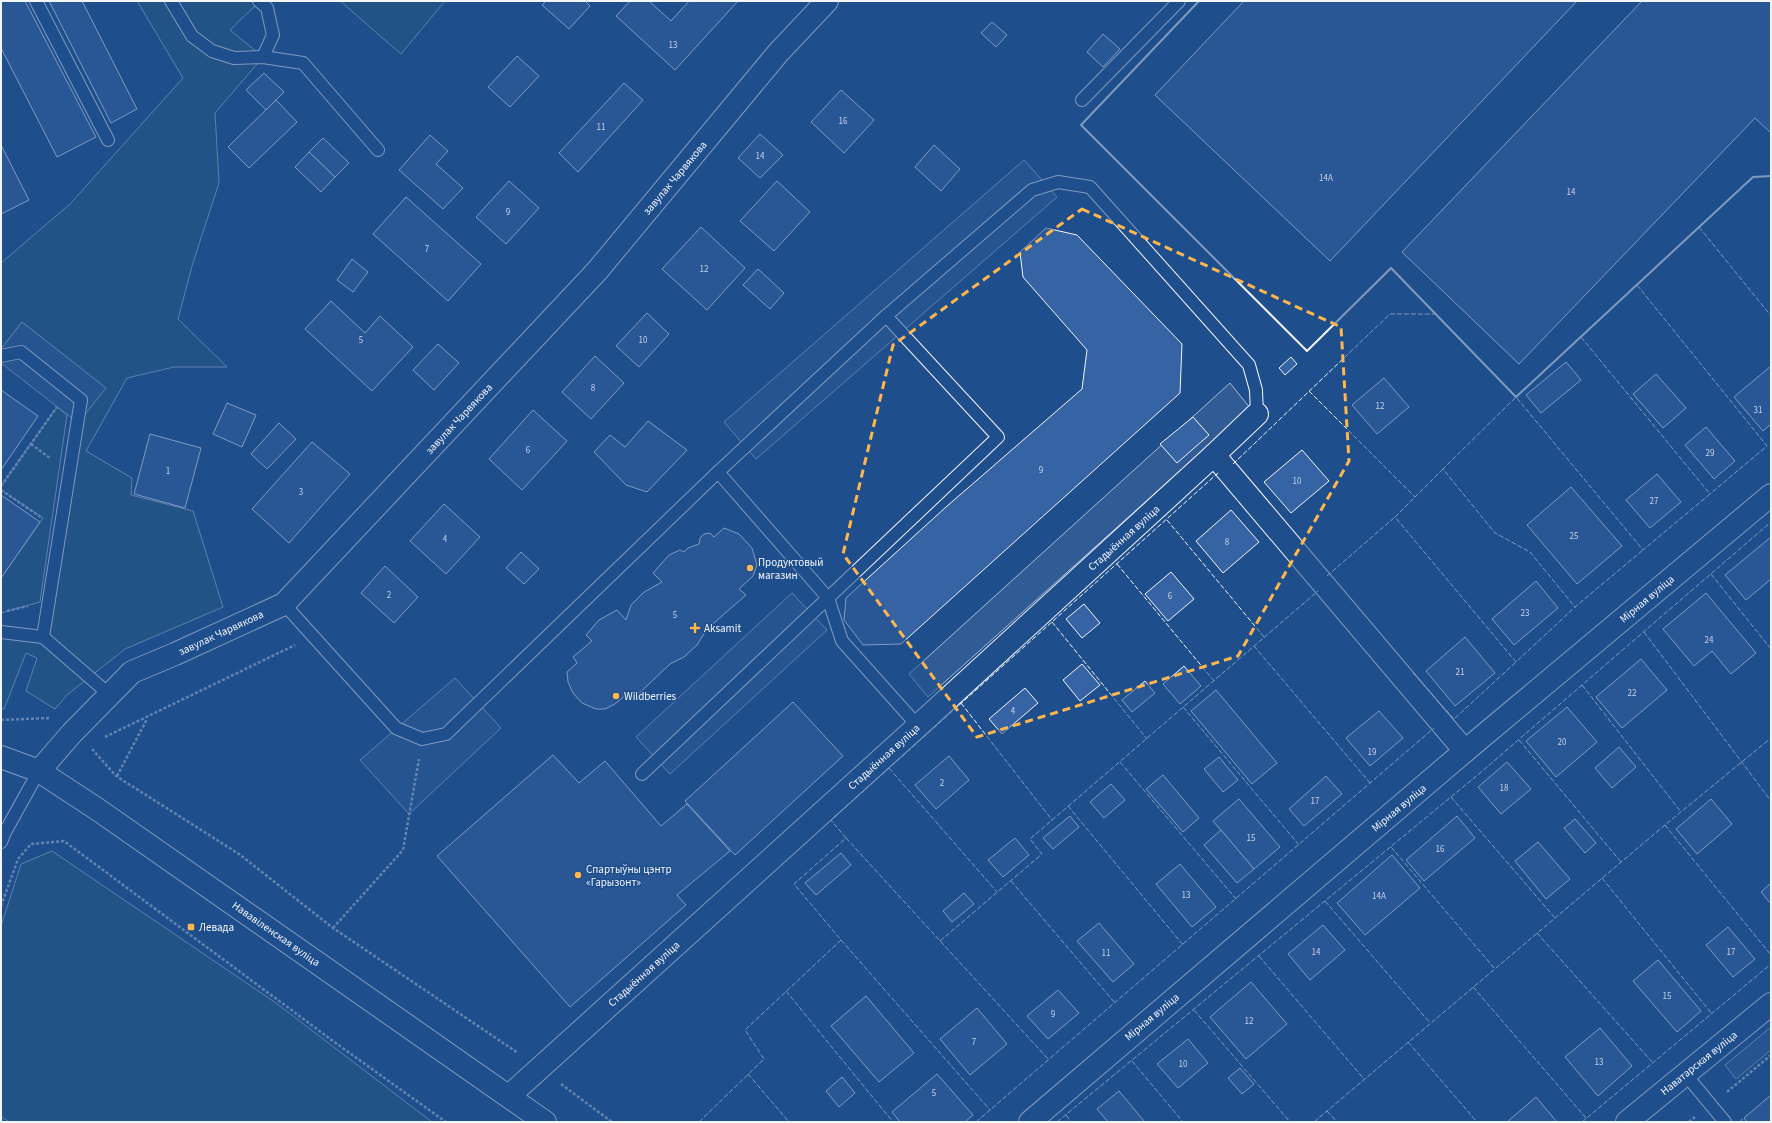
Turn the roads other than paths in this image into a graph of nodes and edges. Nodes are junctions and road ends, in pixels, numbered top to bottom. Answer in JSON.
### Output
{"nodes":[{"id":1,"x":36,"y":1,"type":"edge"},
{"id":2,"x":171,"y":1,"type":"edge"},
{"id":3,"x":259,"y":1,"type":"edge"},
{"id":4,"x":827,"y":1,"type":"edge"},
{"id":5,"x":1179,"y":1,"type":"edge"},
{"id":6,"x":263,"y":57,"type":"junction"},
{"id":7,"x":1082,"y":100,"type":"dead end"},
{"id":8,"x":108,"y":140,"type":"dead end"},
{"id":9,"x":378,"y":150,"type":"dead end"},
{"id":10,"x":886,"y":316,"type":"junction"},
{"id":11,"x":1,"y":356,"type":"edge"},
{"id":12,"x":1257,"y":414,"type":"joint"},
{"id":13,"x":1214,"y":456,"type":"junction"},
{"id":14,"x":718,"y":472,"type":"junction"},
{"id":15,"x":1771,"y":495,"type":"edge"},
{"id":16,"x":828,"y":598,"type":"junction"},
{"id":17,"x":284,"y":604,"type":"junction"},
{"id":18,"x":1,"y":632,"type":"edge"},
{"id":19,"x":43,"y":637,"type":"junction"},
{"id":20,"x":110,"y":695,"type":"junction"},
{"id":21,"x":918,"y":726,"type":"junction"},
{"id":22,"x":1465,"y":751,"type":"junction"},
{"id":23,"x":1,"y":757,"type":"edge"},
{"id":24,"x":39,"y":771,"type":"junction"},
{"id":25,"x":642,"y":774,"type":"dead end"},
{"id":26,"x":1,"y":842,"type":"edge"},
{"id":27,"x":1771,"y":1004,"type":"edge"},
{"id":28,"x":1686,"y":1075,"type":"junction"},
{"id":29,"x":508,"y":1096,"type":"junction"},
{"id":30,"x":545,"y":1122,"type":"edge"},
{"id":31,"x":1030,"y":1122,"type":"edge"},
{"id":32,"x":1627,"y":1122,"type":"edge"},
{"id":33,"x":1725,"y":1122,"type":"edge"}],
"edges":[{"from":1,"to":8,"type":"lane"},
{"from":2,"to":6,"type":"lane"},
{"from":3,"to":6,"type":"lane"},
{"from":4,"to":17,"type":"street","name":"завулак Чарвякова"},
{"from":5,"to":7,"type":"lane"},
{"from":6,"to":9,"type":"lane"},
{"from":10,"to":12,"type":"lane"},
{"from":10,"to":14,"type":"lane"},
{"from":10,"to":16,"type":"lane"},
{"from":11,"to":19,"type":"lane"},
{"from":12,"to":13,"type":"street","name":"Стадыённая вуліца"},
{"from":13,"to":21,"type":"street","name":"Стадыённая вуліца"},
{"from":13,"to":22,"type":"street"},
{"from":14,"to":16,"type":"lane"},
{"from":14,"to":17,"type":"lane"},
{"from":15,"to":22,"type":"street","name":"Мірная вуліца"},
{"from":16,"to":21,"type":"lane"},
{"from":16,"to":25,"type":"lane"},
{"from":17,"to":20,"type":"street","name":"завулак Чарвякова"},
{"from":18,"to":19,"type":"lane"},
{"from":19,"to":20,"type":"lane"},
{"from":20,"to":24,"type":"street","name":"завулак Чарвякова"},
{"from":21,"to":29,"type":"street","name":"Стадыённая вуліца"},
{"from":22,"to":31,"type":"street","name":"Мірная вуліца"},
{"from":23,"to":24,"type":"street","name":"Нававіленская вуліца"},
{"from":24,"to":26,"type":"lane"},
{"from":24,"to":29,"type":"street","name":"Нававіленская вуліца"},
{"from":27,"to":28,"type":"street","name":"Наватарская вуліца"},
{"from":28,"to":32,"type":"street","name":"Наватарская вуліца"},
{"from":28,"to":33,"type":"lane"},
{"from":29,"to":30,"type":"street","name":"Нававіленская вуліца"}]}
